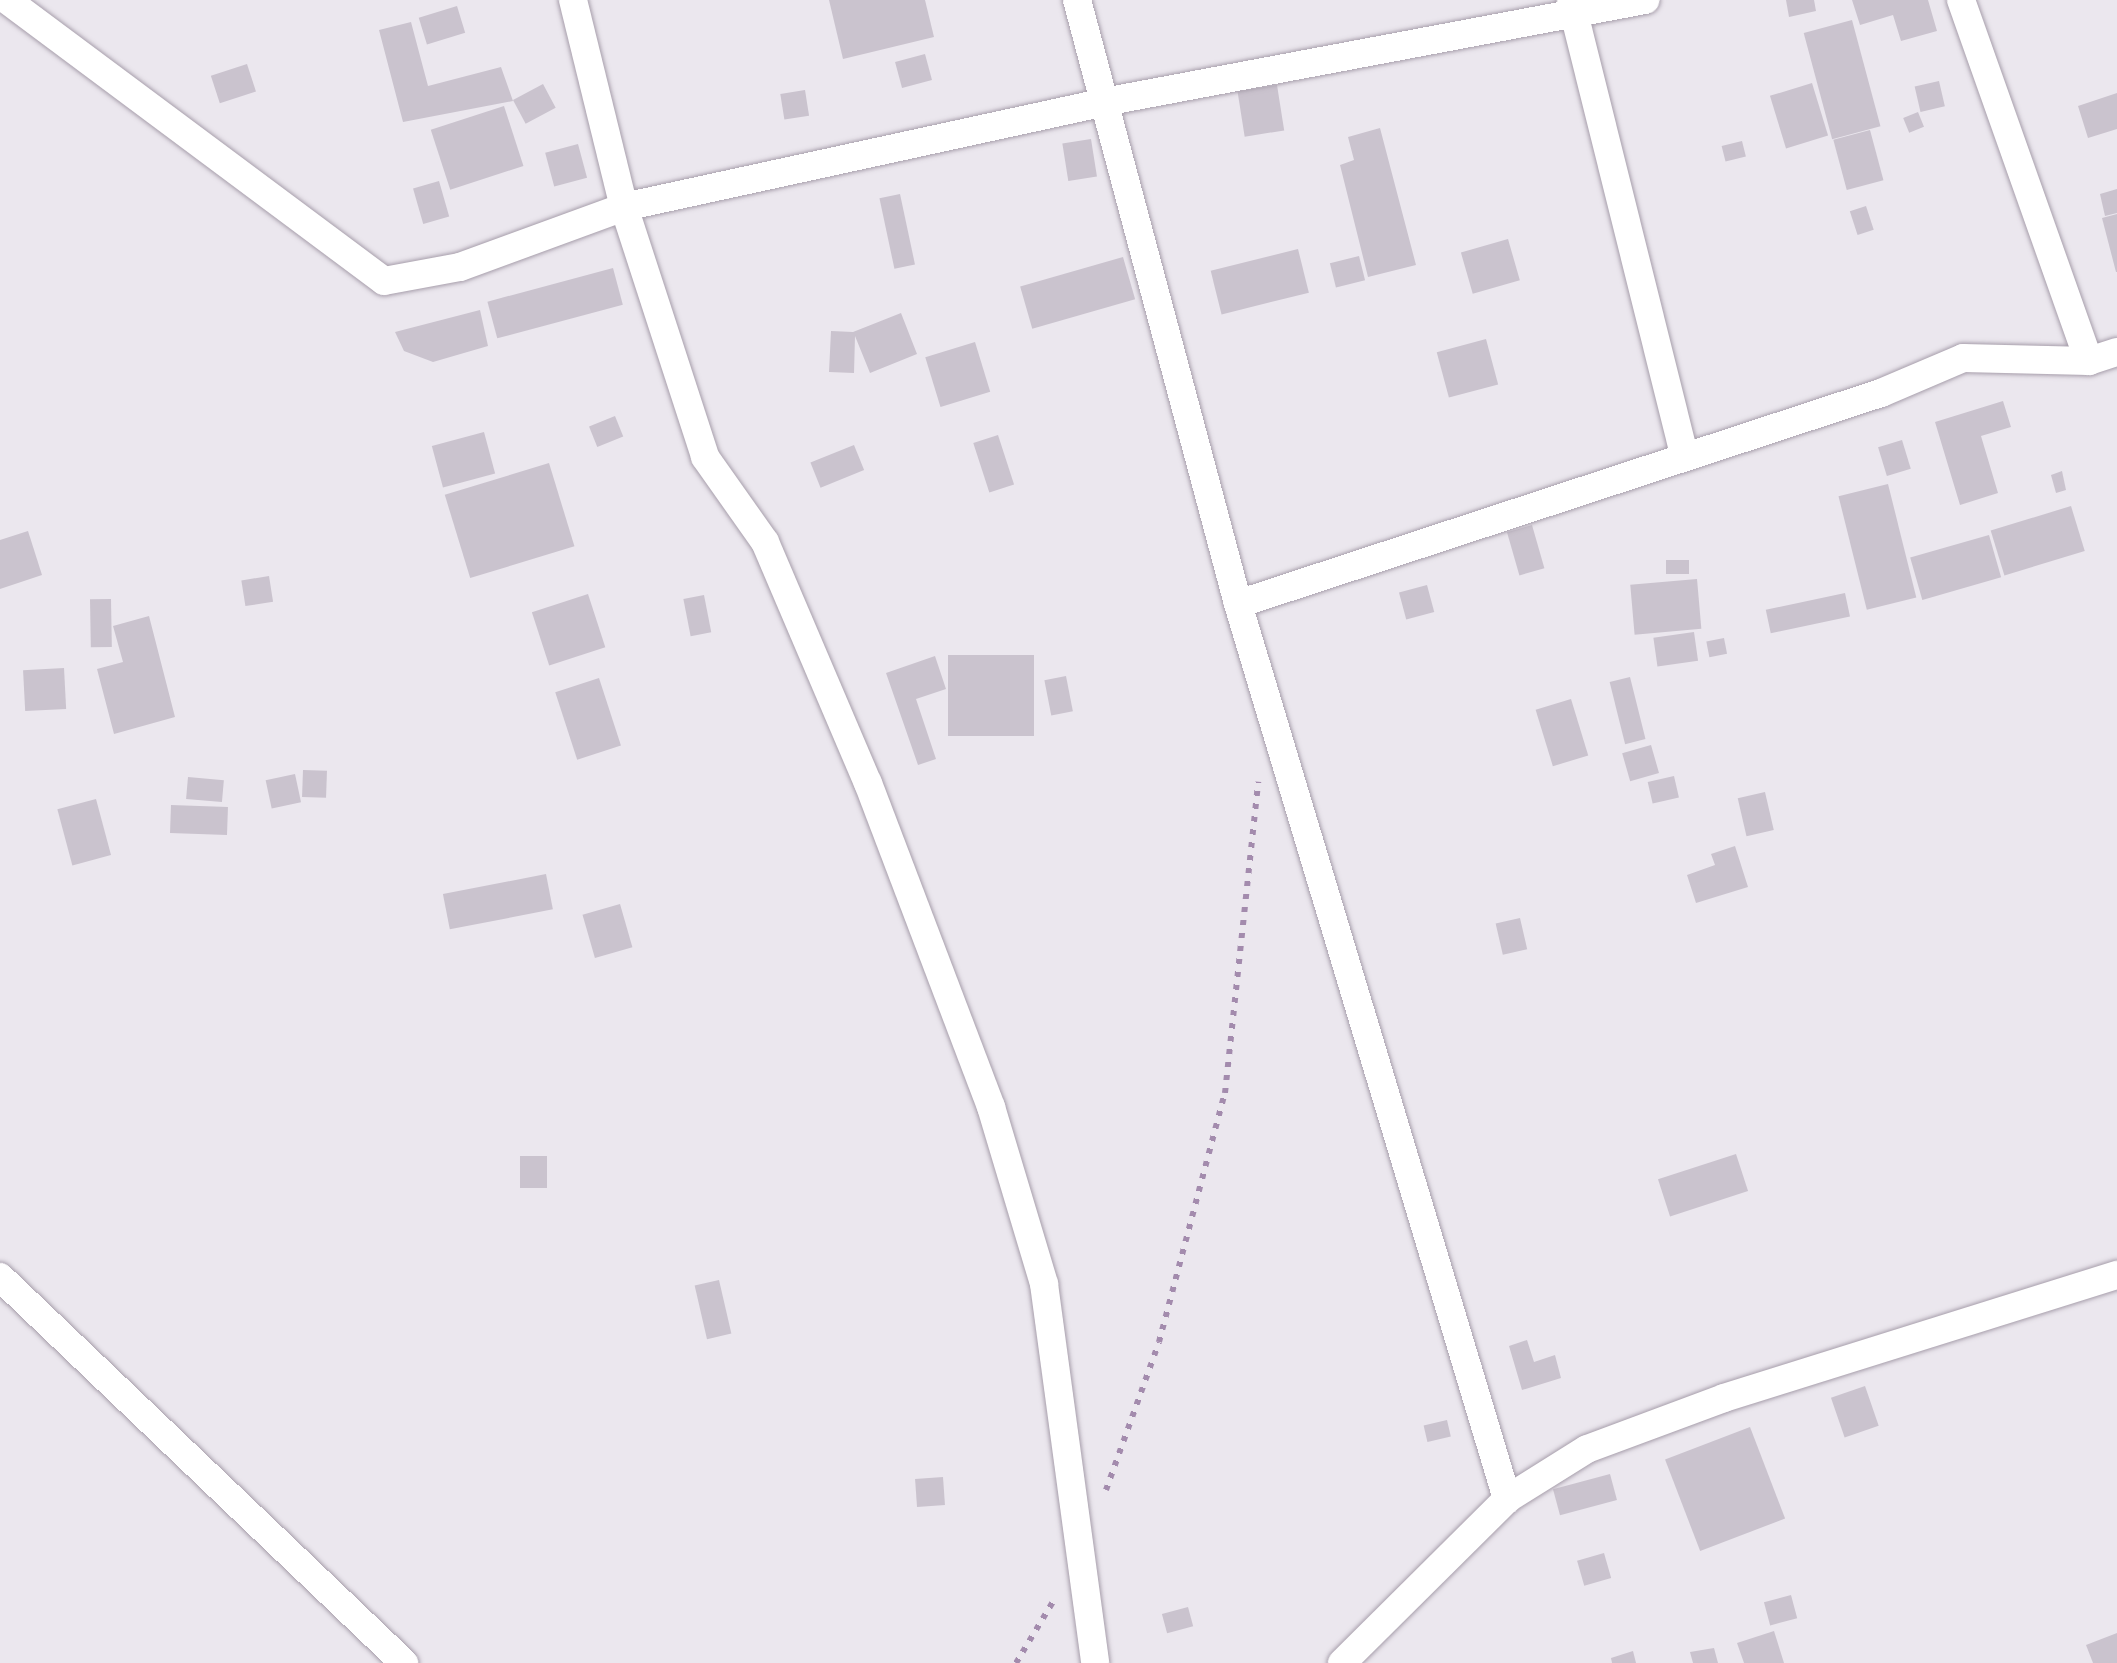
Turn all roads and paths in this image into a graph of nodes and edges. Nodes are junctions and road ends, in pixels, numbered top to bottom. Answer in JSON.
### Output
{"nodes":[{"id":1,"x":7,"y":0,"type":"edge"},
{"id":2,"x":573,"y":0,"type":"edge"},
{"id":3,"x":1077,"y":0,"type":"edge"},
{"id":4,"x":1645,"y":0,"type":"edge"},
{"id":5,"x":1961,"y":0,"type":"edge"},
{"id":6,"x":1574,"y":9,"type":"edge"},
{"id":7,"x":1104,"y":102,"type":"junction"},
{"id":8,"x":624,"y":207,"type":"junction"},
{"id":9,"x":2117,"y":352,"type":"edge"},
{"id":10,"x":2089,"y":361,"type":"junction"},
{"id":11,"x":1684,"y":455,"type":"junction"},
{"id":12,"x":1238,"y":604,"type":"junction"},
{"id":13,"x":1278,"y":739,"type":"junction"},
{"id":14,"x":2117,"y":1275,"type":"edge"},
{"id":15,"x":0,"y":1277,"type":"edge"},
{"id":16,"x":1507,"y":1499,"type":"junction"},
{"id":17,"x":1101,"y":1503,"type":"dead end"},
{"id":18,"x":1082,"y":1556,"type":"junction"},
{"id":19,"x":404,"y":1663,"type":"edge"},
{"id":20,"x":1016,"y":1663,"type":"edge"},
{"id":21,"x":1095,"y":1663,"type":"edge"},
{"id":22,"x":1342,"y":1663,"type":"edge"}],
"edges":[{"from":1,"to":8,"type":"street"},
{"from":2,"to":8,"type":"street"},
{"from":3,"to":7,"type":"street"},
{"from":4,"to":6,"type":"street"},
{"from":5,"to":10,"type":"street"},
{"from":6,"to":7,"type":"street"},
{"from":6,"to":11,"type":"street"},
{"from":7,"to":8,"type":"street"},
{"from":7,"to":12,"type":"street"},
{"from":8,"to":18,"type":"street"},
{"from":9,"to":10,"type":"street"},
{"from":10,"to":11,"type":"street"},
{"from":11,"to":12,"type":"street"},
{"from":12,"to":13,"type":"street"},
{"from":13,"to":16,"type":"street"},
{"from":13,"to":17,"type":"path"},
{"from":14,"to":16,"type":"street"},
{"from":15,"to":19,"type":"street"},
{"from":16,"to":22,"type":"street"},
{"from":18,"to":20,"type":"path"},
{"from":18,"to":21,"type":"street"}]}
